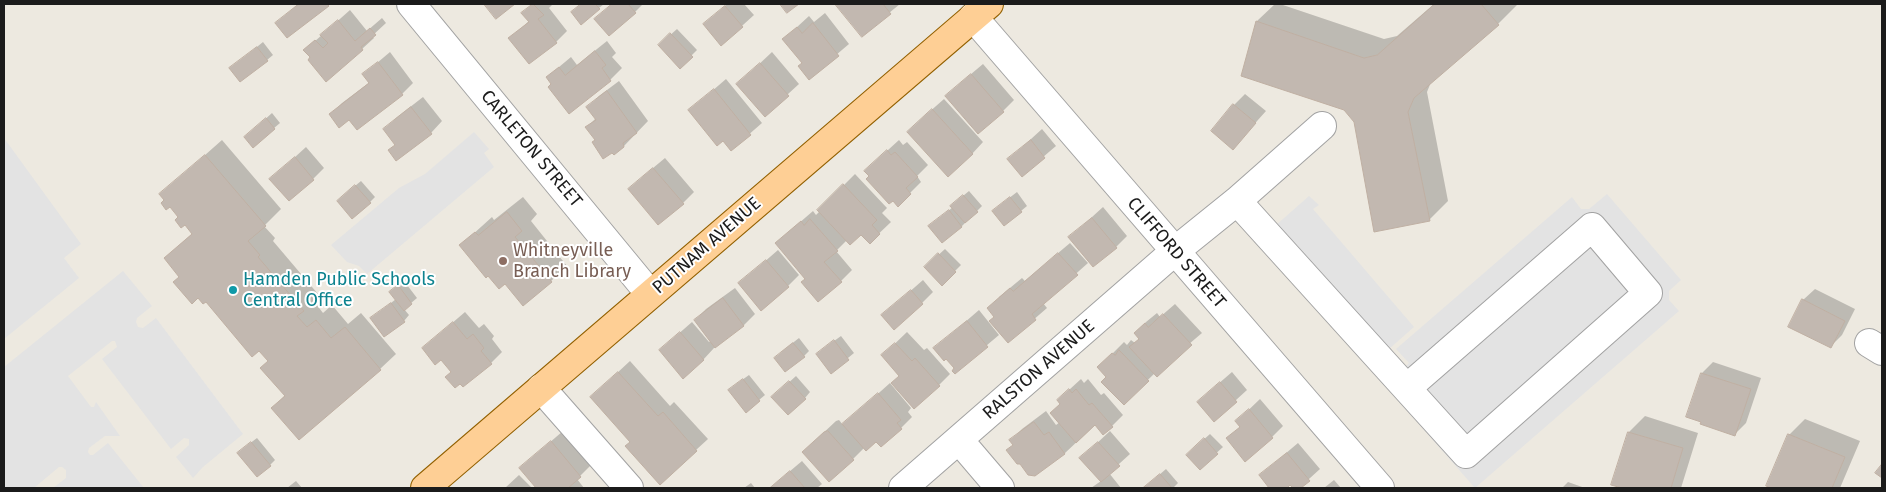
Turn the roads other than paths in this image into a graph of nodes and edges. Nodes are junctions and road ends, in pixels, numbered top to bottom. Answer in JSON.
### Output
{"nodes":[{"id":1,"x":411,"y":4,"type":"edge"},
{"id":2,"x":981,"y":11,"type":"edge"},
{"id":3,"x":1322,"y":126,"type":"dead end"},
{"id":4,"x":1238,"y":201,"type":"junction"},
{"id":5,"x":1175,"y":251,"type":"junction"},
{"id":6,"x":650,"y":294,"type":"junction"},
{"id":7,"x":542,"y":388,"type":"junction"},
{"id":8,"x":1407,"y":388,"type":"junction"},
{"id":9,"x":959,"y":440,"type":"junction"},
{"id":10,"x":426,"y":488,"type":"edge"},
{"id":11,"x":628,"y":488,"type":"edge"},
{"id":12,"x":903,"y":488,"type":"edge"},
{"id":13,"x":1000,"y":488,"type":"edge"},
{"id":14,"x":1380,"y":488,"type":"edge"}],
"edges":[{"from":1,"to":6,"type":"street","name":"CARLETON STREET"},
{"from":2,"to":5,"type":"street","name":"CLIFFORD STREET"},
{"from":2,"to":6,"type":"main road","name":"PUTNAM AVENUE"},
{"from":3,"to":4,"type":"street","name":"RALSTON AVENUE"},
{"from":4,"to":5,"type":"street","name":"RALSTON AVENUE"},
{"from":4,"to":8,"type":"street"},
{"from":5,"to":9,"type":"street","name":"RALSTON AVENUE"},
{"from":5,"to":14,"type":"street","name":"CLIFFORD STREET"},
{"from":6,"to":7,"type":"main road","name":"PUTNAM AVENUE"},
{"from":7,"to":10,"type":"main road","name":"PUTNAM AVENUE"},
{"from":7,"to":11,"type":"street"},
{"from":8,"to":8,"type":"street"},
{"from":9,"to":12,"type":"street","name":"RALSTON AVENUE"},
{"from":9,"to":13,"type":"street"}]}
